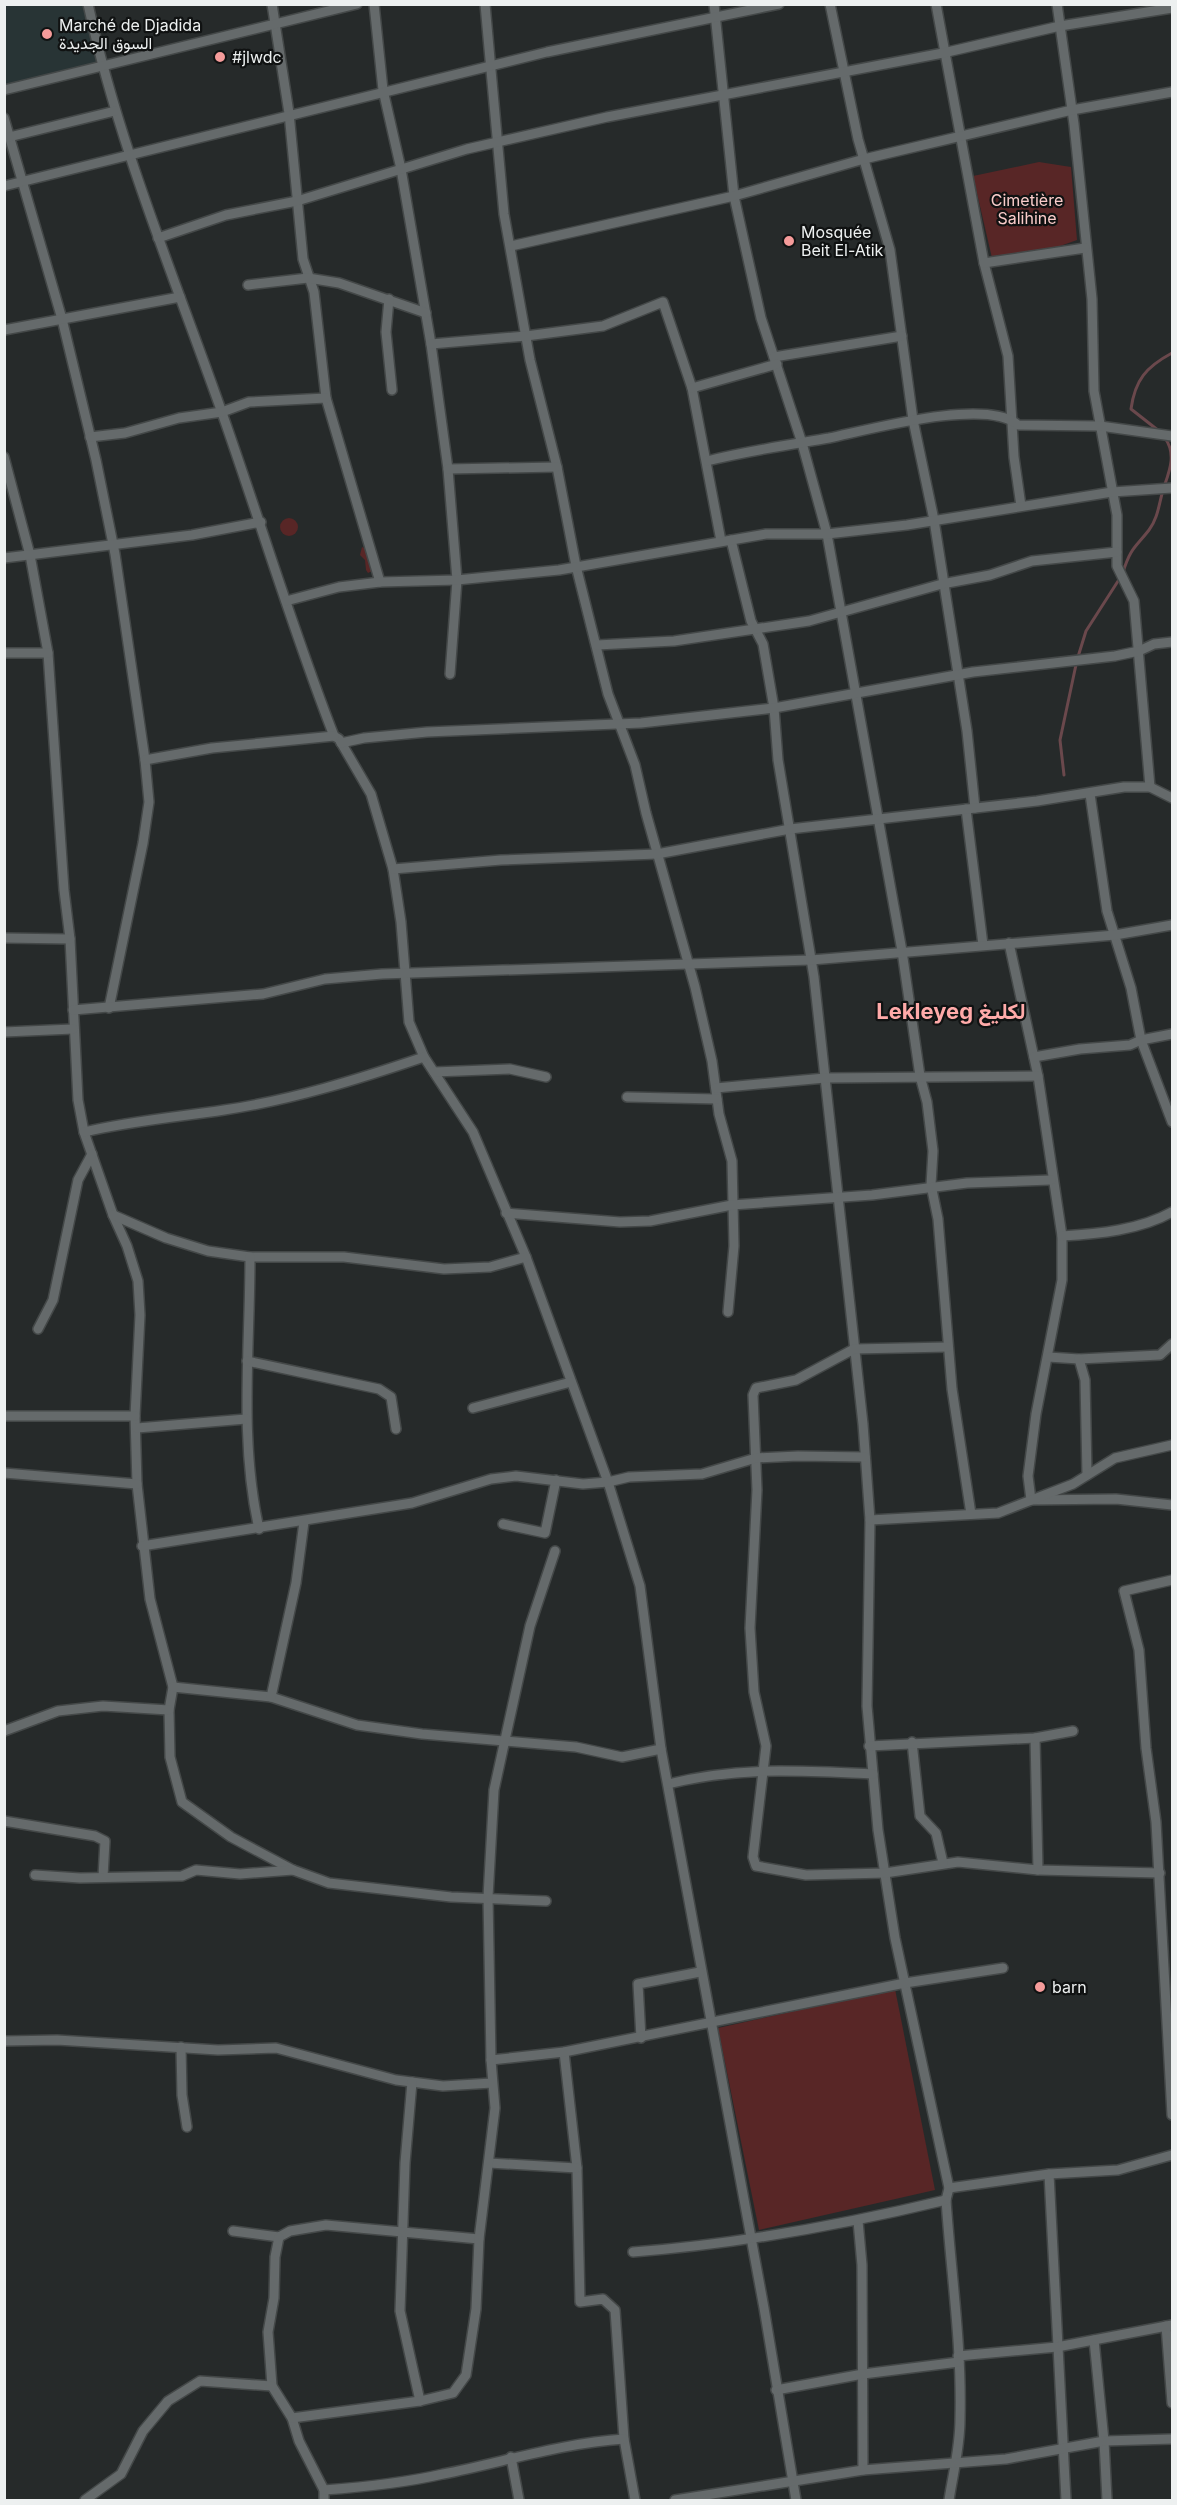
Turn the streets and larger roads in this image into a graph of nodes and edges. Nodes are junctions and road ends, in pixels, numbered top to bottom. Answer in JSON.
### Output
{"nodes":[{"id":1,"x":88,"y":4,"type":"edge"},
{"id":2,"x":272,"y":4,"type":"edge"},
{"id":3,"x":357,"y":4,"type":"edge"},
{"id":4,"x":374,"y":4,"type":"edge"},
{"id":5,"x":485,"y":4,"type":"edge"},
{"id":6,"x":714,"y":4,"type":"edge"},
{"id":7,"x":779,"y":4,"type":"edge"},
{"id":8,"x":830,"y":4,"type":"edge"},
{"id":9,"x":936,"y":4,"type":"edge"},
{"id":10,"x":1057,"y":4,"type":"edge"},
{"id":11,"x":1173,"y":8,"type":"edge"},
{"id":12,"x":715,"y":18,"type":"junction"},
{"id":13,"x":274,"y":24,"type":"junction"},
{"id":14,"x":1060,"y":26,"type":"junction"},
{"id":15,"x":943,"y":53,"type":"junction"},
{"id":16,"x":102,"y":65,"type":"junction"},
{"id":17,"x":490,"y":65,"type":"junction"},
{"id":18,"x":843,"y":71,"type":"junction"},
{"id":19,"x":4,"y":90,"type":"edge"},
{"id":20,"x":383,"y":90,"type":"junction"},
{"id":21,"x":1173,"y":92,"type":"edge"},
{"id":22,"x":722,"y":94,"type":"junction"},
{"id":23,"x":1072,"y":110,"type":"junction"},
{"id":24,"x":115,"y":111,"type":"junction"},
{"id":25,"x":289,"y":113,"type":"junction"},
{"id":26,"x":4,"y":118,"type":"edge"},
{"id":27,"x":959,"y":136,"type":"junction"},
{"id":28,"x":9,"y":137,"type":"junction"},
{"id":29,"x":496,"y":143,"type":"junction"},
{"id":30,"x":128,"y":154,"type":"junction"},
{"id":31,"x":864,"y":159,"type":"junction"},
{"id":32,"x":400,"y":169,"type":"junction"},
{"id":33,"x":21,"y":181,"type":"junction"},
{"id":34,"x":4,"y":186,"type":"edge"},
{"id":35,"x":734,"y":196,"type":"junction"},
{"id":36,"x":297,"y":201,"type":"junction"},
{"id":37,"x":159,"y":238,"type":"junction"},
{"id":38,"x":511,"y":246,"type":"junction"},
{"id":39,"x":1085,"y":248,"type":"junction"},
{"id":40,"x":984,"y":263,"type":"junction"},
{"id":41,"x":308,"y":278,"type":"junction"},
{"id":42,"x":248,"y":285,"type":"dead end"},
{"id":43,"x":180,"y":297,"type":"junction"},
{"id":44,"x":389,"y":299,"type":"junction"},
{"id":45,"x":426,"y":313,"type":"junction"},
{"id":46,"x":62,"y":320,"type":"junction"},
{"id":47,"x":4,"y":330,"type":"edge"},
{"id":48,"x":526,"y":336,"type":"junction"},
{"id":49,"x":902,"y":336,"type":"junction"},
{"id":50,"x":431,"y":344,"type":"junction"},
{"id":51,"x":775,"y":361,"type":"junction"},
{"id":52,"x":692,"y":388,"type":"junction"},
{"id":53,"x":392,"y":390,"type":"dead end"},
{"id":54,"x":326,"y":398,"type":"junction"},
{"id":55,"x":222,"y":412,"type":"junction"},
{"id":56,"x":913,"y":420,"type":"junction"},
{"id":57,"x":1012,"y":420,"type":"junction"},
{"id":58,"x":1100,"y":426,"type":"junction"},
{"id":59,"x":1173,"y":436,"type":"edge"},
{"id":60,"x":90,"y":437,"type":"junction"},
{"id":61,"x":802,"y":443,"type":"junction"},
{"id":62,"x":4,"y":457,"type":"edge"},
{"id":63,"x":706,"y":461,"type":"junction"},
{"id":64,"x":557,"y":467,"type":"junction"},
{"id":65,"x":448,"y":469,"type":"junction"},
{"id":66,"x":1173,"y":488,"type":"edge"},
{"id":67,"x":1112,"y":492,"type":"junction"},
{"id":68,"x":1021,"y":506,"type":"junction"},
{"id":69,"x":934,"y":520,"type":"junction"},
{"id":70,"x":261,"y":522,"type":"junction"},
{"id":71,"x":827,"y":534,"type":"junction"},
{"id":72,"x":726,"y":541,"type":"junction"},
{"id":73,"x":113,"y":545,"type":"junction"},
{"id":74,"x":1117,"y":552,"type":"junction"},
{"id":75,"x":30,"y":555,"type":"junction"},
{"id":76,"x":4,"y":558,"type":"edge"},
{"id":77,"x":576,"y":566,"type":"junction"},
{"id":78,"x":457,"y":580,"type":"junction"},
{"id":79,"x":380,"y":582,"type":"junction"},
{"id":80,"x":942,"y":584,"type":"junction"},
{"id":81,"x":286,"y":601,"type":"junction"},
{"id":82,"x":842,"y":613,"type":"junction"},
{"id":83,"x":756,"y":630,"type":"junction"},
{"id":84,"x":1173,"y":642,"type":"edge"},
{"id":85,"x":597,"y":645,"type":"junction"},
{"id":86,"x":1139,"y":651,"type":"junction"},
{"id":87,"x":4,"y":653,"type":"edge"},
{"id":88,"x":48,"y":653,"type":"junction"},
{"id":89,"x":450,"y":674,"type":"dead end"},
{"id":90,"x":958,"y":675,"type":"junction"},
{"id":91,"x":857,"y":694,"type":"junction"},
{"id":92,"x":774,"y":708,"type":"junction"},
{"id":93,"x":621,"y":724,"type":"junction"},
{"id":94,"x":334,"y":736,"type":"junction"},
{"id":95,"x":341,"y":743,"type":"junction"},
{"id":96,"x":145,"y":760,"type":"junction"},
{"id":97,"x":1150,"y":788,"type":"junction"},
{"id":98,"x":1090,"y":794,"type":"junction"},
{"id":99,"x":1173,"y":798,"type":"edge"},
{"id":100,"x":971,"y":809,"type":"junction"},
{"id":101,"x":877,"y":819,"type":"junction"},
{"id":102,"x":790,"y":828,"type":"junction"},
{"id":103,"x":657,"y":854,"type":"junction"},
{"id":104,"x":393,"y":869,"type":"junction"},
{"id":105,"x":1173,"y":925,"type":"edge"},
{"id":106,"x":1115,"y":935,"type":"junction"},
{"id":107,"x":4,"y":938,"type":"edge"},
{"id":108,"x":70,"y":939,"type":"junction"},
{"id":109,"x":1010,"y":943,"type":"junction"},
{"id":110,"x":983,"y":945,"type":"junction"},
{"id":111,"x":902,"y":951,"type":"junction"},
{"id":112,"x":811,"y":960,"type":"junction"},
{"id":113,"x":688,"y":964,"type":"junction"},
{"id":114,"x":405,"y":975,"type":"junction"},
{"id":115,"x":110,"y":1008,"type":"junction"},
{"id":116,"x":73,"y":1010,"type":"junction"},
{"id":117,"x":73,"y":1029,"type":"junction"},
{"id":118,"x":4,"y":1032,"type":"edge"},
{"id":119,"x":1173,"y":1034,"type":"edge"},
{"id":120,"x":1141,"y":1040,"type":"junction"},
{"id":121,"x":424,"y":1057,"type":"junction"},
{"id":122,"x":1034,"y":1057,"type":"junction"},
{"id":123,"x":434,"y":1072,"type":"junction"},
{"id":124,"x":920,"y":1076,"type":"junction"},
{"id":125,"x":546,"y":1077,"type":"dead end"},
{"id":126,"x":1038,"y":1077,"type":"junction"},
{"id":127,"x":825,"y":1078,"type":"junction"},
{"id":128,"x":716,"y":1088,"type":"junction"},
{"id":129,"x":627,"y":1097,"type":"dead end"},
{"id":130,"x":717,"y":1099,"type":"junction"},
{"id":131,"x":1173,"y":1122,"type":"edge"},
{"id":132,"x":84,"y":1132,"type":"junction"},
{"id":133,"x":92,"y":1154,"type":"junction"},
{"id":134,"x":1052,"y":1180,"type":"junction"},
{"id":135,"x":931,"y":1185,"type":"junction"},
{"id":136,"x":839,"y":1197,"type":"junction"},
{"id":137,"x":732,"y":1205,"type":"junction"},
{"id":138,"x":1173,"y":1212,"type":"edge"},
{"id":139,"x":507,"y":1213,"type":"junction"},
{"id":140,"x":113,"y":1215,"type":"junction"},
{"id":141,"x":1062,"y":1236,"type":"junction"},
{"id":142,"x":250,"y":1257,"type":"junction"},
{"id":143,"x":526,"y":1257,"type":"junction"},
{"id":144,"x":728,"y":1312,"type":"dead end"},
{"id":145,"x":39,"y":1329,"type":"dead end"},
{"id":146,"x":1173,"y":1344,"type":"edge"},
{"id":147,"x":948,"y":1347,"type":"junction"},
{"id":148,"x":854,"y":1349,"type":"junction"},
{"id":149,"x":1048,"y":1357,"type":"junction"},
{"id":150,"x":1079,"y":1359,"type":"junction"},
{"id":151,"x":247,"y":1361,"type":"junction"},
{"id":152,"x":571,"y":1382,"type":"junction"},
{"id":153,"x":473,"y":1408,"type":"dead end"},
{"id":154,"x":4,"y":1416,"type":"edge"},
{"id":155,"x":135,"y":1416,"type":"junction"},
{"id":156,"x":246,"y":1419,"type":"junction"},
{"id":157,"x":137,"y":1428,"type":"junction"},
{"id":158,"x":396,"y":1430,"type":"dead end"},
{"id":159,"x":1173,"y":1445,"type":"edge"},
{"id":160,"x":864,"y":1457,"type":"junction"},
{"id":161,"x":756,"y":1458,"type":"junction"},
{"id":162,"x":4,"y":1473,"type":"edge"},
{"id":163,"x":1087,"y":1475,"type":"junction"},
{"id":164,"x":556,"y":1480,"type":"junction"},
{"id":165,"x":608,"y":1482,"type":"junction"},
{"id":166,"x":137,"y":1484,"type":"junction"},
{"id":167,"x":1031,"y":1500,"type":"junction"},
{"id":168,"x":1173,"y":1505,"type":"edge"},
{"id":169,"x":971,"y":1514,"type":"junction"},
{"id":170,"x":870,"y":1520,"type":"junction"},
{"id":171,"x":304,"y":1522,"type":"junction"},
{"id":172,"x":503,"y":1524,"type":"dead end"},
{"id":173,"x":259,"y":1530,"type":"junction"},
{"id":174,"x":142,"y":1546,"type":"junction"},
{"id":175,"x":555,"y":1551,"type":"dead end"},
{"id":176,"x":1173,"y":1580,"type":"edge"},
{"id":177,"x":173,"y":1687,"type":"junction"},
{"id":178,"x":271,"y":1697,"type":"junction"},
{"id":179,"x":169,"y":1710,"type":"junction"},
{"id":180,"x":4,"y":1731,"type":"edge"},
{"id":181,"x":1073,"y":1731,"type":"dead end"},
{"id":182,"x":1035,"y":1738,"type":"junction"},
{"id":183,"x":503,"y":1740,"type":"junction"},
{"id":184,"x":912,"y":1742,"type":"junction"},
{"id":185,"x":870,"y":1746,"type":"junction"},
{"id":186,"x":661,"y":1749,"type":"junction"},
{"id":187,"x":762,"y":1770,"type":"junction"},
{"id":188,"x":873,"y":1774,"type":"junction"},
{"id":189,"x":668,"y":1784,"type":"junction"},
{"id":190,"x":4,"y":1821,"type":"edge"},
{"id":191,"x":943,"y":1863,"type":"junction"},
{"id":192,"x":293,"y":1870,"type":"junction"},
{"id":193,"x":1038,"y":1870,"type":"junction"},
{"id":194,"x":885,"y":1873,"type":"junction"},
{"id":195,"x":1160,"y":1873,"type":"junction"},
{"id":196,"x":35,"y":1875,"type":"dead end"},
{"id":197,"x":103,"y":1877,"type":"junction"},
{"id":198,"x":488,"y":1897,"type":"junction"},
{"id":199,"x":546,"y":1901,"type":"dead end"},
{"id":200,"x":1003,"y":1968,"type":"dead end"},
{"id":201,"x":700,"y":1972,"type":"junction"},
{"id":202,"x":905,"y":1983,"type":"junction"},
{"id":203,"x":711,"y":2022,"type":"junction"},
{"id":204,"x":640,"y":2038,"type":"junction"},
{"id":205,"x":4,"y":2041,"type":"edge"},
{"id":206,"x":182,"y":2047,"type":"junction"},
{"id":207,"x":564,"y":2052,"type":"junction"},
{"id":208,"x":491,"y":2060,"type":"junction"},
{"id":209,"x":412,"y":2082,"type":"junction"},
{"id":210,"x":492,"y":2083,"type":"junction"},
{"id":211,"x":1173,"y":2115,"type":"edge"},
{"id":212,"x":187,"y":2127,"type":"dead end"},
{"id":213,"x":1173,"y":2155,"type":"edge"},
{"id":214,"x":489,"y":2163,"type":"junction"},
{"id":215,"x":577,"y":2168,"type":"junction"},
{"id":216,"x":1049,"y":2174,"type":"junction"},
{"id":217,"x":949,"y":2187,"type":"junction"},
{"id":218,"x":946,"y":2200,"type":"junction"},
{"id":219,"x":858,"y":2221,"type":"junction"},
{"id":220,"x":233,"y":2231,"type":"dead end"},
{"id":221,"x":402,"y":2233,"type":"junction"},
{"id":222,"x":279,"y":2237,"type":"junction"},
{"id":223,"x":479,"y":2239,"type":"junction"},
{"id":224,"x":751,"y":2239,"type":"junction"},
{"id":225,"x":633,"y":2252,"type":"dead end"},
{"id":226,"x":1169,"y":2326,"type":"edge"},
{"id":227,"x":1094,"y":2340,"type":"junction"},
{"id":228,"x":1057,"y":2347,"type":"junction"},
{"id":229,"x":958,"y":2359,"type":"junction"},
{"id":230,"x":863,"y":2374,"type":"junction"},
{"id":231,"x":272,"y":2386,"type":"junction"},
{"id":232,"x":776,"y":2390,"type":"junction"},
{"id":233,"x":420,"y":2401,"type":"junction"},
{"id":234,"x":1173,"y":2403,"type":"edge"},
{"id":235,"x":292,"y":2418,"type":"junction"},
{"id":236,"x":624,"y":2439,"type":"junction"},
{"id":237,"x":1173,"y":2439,"type":"edge"},
{"id":238,"x":1104,"y":2441,"type":"junction"},
{"id":239,"x":1062,"y":2448,"type":"junction"},
{"id":240,"x":511,"y":2457,"type":"junction"},
{"id":241,"x":957,"y":2464,"type":"junction"},
{"id":242,"x":863,"y":2470,"type":"junction"},
{"id":243,"x":791,"y":2481,"type":"junction"},
{"id":244,"x":324,"y":2495,"type":"edge"},
{"id":245,"x":85,"y":2500,"type":"edge"},
{"id":246,"x":519,"y":2500,"type":"edge"},
{"id":247,"x":635,"y":2500,"type":"edge"},
{"id":248,"x":675,"y":2500,"type":"edge"},
{"id":249,"x":796,"y":2500,"type":"edge"},
{"id":250,"x":949,"y":2500,"type":"edge"},
{"id":251,"x":1066,"y":2500,"type":"edge"},
{"id":252,"x":1107,"y":2500,"type":"edge"}],
"edges":[{"from":1,"to":16,"type":"street"},
{"from":2,"to":13,"type":"street"},
{"from":3,"to":13,"type":"street"},
{"from":4,"to":20,"type":"street"},
{"from":5,"to":17,"type":"street"},
{"from":6,"to":12,"type":"street"},
{"from":7,"to":12,"type":"street"},
{"from":8,"to":18,"type":"street"},
{"from":9,"to":15,"type":"street"},
{"from":10,"to":14,"type":"street"},
{"from":11,"to":14,"type":"street"},
{"from":12,"to":17,"type":"street"},
{"from":12,"to":22,"type":"street"},
{"from":13,"to":16,"type":"street"},
{"from":13,"to":25,"type":"street"},
{"from":14,"to":15,"type":"street"},
{"from":14,"to":23,"type":"street"},
{"from":15,"to":18,"type":"street"},
{"from":15,"to":27,"type":"street"},
{"from":16,"to":19,"type":"street"},
{"from":16,"to":24,"type":"street"},
{"from":17,"to":20,"type":"street"},
{"from":17,"to":29,"type":"street"},
{"from":18,"to":22,"type":"street"},
{"from":18,"to":31,"type":"street"},
{"from":20,"to":25,"type":"street"},
{"from":20,"to":32,"type":"street"},
{"from":21,"to":23,"type":"street"},
{"from":22,"to":29,"type":"street"},
{"from":22,"to":35,"type":"street"},
{"from":23,"to":27,"type":"street"},
{"from":23,"to":39,"type":"street"},
{"from":24,"to":28,"type":"street"},
{"from":24,"to":30,"type":"street"},
{"from":25,"to":30,"type":"street"},
{"from":25,"to":36,"type":"street"},
{"from":26,"to":28,"type":"street"},
{"from":27,"to":31,"type":"street"},
{"from":27,"to":40,"type":"street"},
{"from":28,"to":33,"type":"street"},
{"from":29,"to":32,"type":"street"},
{"from":29,"to":38,"type":"street"},
{"from":30,"to":33,"type":"street"},
{"from":30,"to":37,"type":"street"},
{"from":31,"to":35,"type":"street"},
{"from":31,"to":49,"type":"street"},
{"from":32,"to":36,"type":"street"},
{"from":32,"to":45,"type":"street"},
{"from":33,"to":34,"type":"street"},
{"from":33,"to":46,"type":"street"},
{"from":35,"to":38,"type":"street"},
{"from":35,"to":51,"type":"street"},
{"from":36,"to":37,"type":"street"},
{"from":36,"to":41,"type":"street"},
{"from":37,"to":43,"type":"street"},
{"from":38,"to":48,"type":"street"},
{"from":39,"to":40,"type":"street"},
{"from":39,"to":58,"type":"street"},
{"from":40,"to":57,"type":"street"},
{"from":41,"to":42,"type":"street"},
{"from":41,"to":44,"type":"street"},
{"from":41,"to":54,"type":"street"},
{"from":43,"to":46,"type":"street"},
{"from":43,"to":55,"type":"street"},
{"from":44,"to":45,"type":"street"},
{"from":44,"to":53,"type":"street"},
{"from":45,"to":50,"type":"street"},
{"from":46,"to":47,"type":"street"},
{"from":46,"to":60,"type":"street"},
{"from":48,"to":50,"type":"street"},
{"from":48,"to":52,"type":"street"},
{"from":48,"to":64,"type":"street"},
{"from":49,"to":51,"type":"street"},
{"from":49,"to":56,"type":"street"},
{"from":50,"to":65,"type":"street"},
{"from":51,"to":52,"type":"street"},
{"from":51,"to":61,"type":"street"},
{"from":52,"to":63,"type":"street"},
{"from":54,"to":55,"type":"street"},
{"from":54,"to":79,"type":"street"},
{"from":55,"to":60,"type":"street"},
{"from":55,"to":70,"type":"street"},
{"from":56,"to":57,"type":"street"},
{"from":56,"to":61,"type":"street"},
{"from":56,"to":69,"type":"street"},
{"from":57,"to":58,"type":"street"},
{"from":57,"to":68,"type":"street"},
{"from":58,"to":59,"type":"street"},
{"from":58,"to":67,"type":"street"},
{"from":60,"to":73,"type":"street"},
{"from":61,"to":63,"type":"street"},
{"from":61,"to":71,"type":"street"},
{"from":62,"to":75,"type":"street"},
{"from":63,"to":72,"type":"street"},
{"from":64,"to":65,"type":"street"},
{"from":64,"to":77,"type":"street"},
{"from":65,"to":78,"type":"street"},
{"from":66,"to":67,"type":"street"},
{"from":67,"to":68,"type":"street"},
{"from":67,"to":74,"type":"street"},
{"from":68,"to":69,"type":"street"},
{"from":69,"to":71,"type":"street"},
{"from":69,"to":80,"type":"street"},
{"from":70,"to":73,"type":"street"},
{"from":70,"to":81,"type":"street"},
{"from":71,"to":72,"type":"street"},
{"from":71,"to":82,"type":"street"},
{"from":72,"to":77,"type":"street"},
{"from":72,"to":83,"type":"street"},
{"from":73,"to":75,"type":"street"},
{"from":73,"to":96,"type":"street"},
{"from":74,"to":80,"type":"street"},
{"from":74,"to":86,"type":"street"},
{"from":75,"to":76,"type":"street"},
{"from":75,"to":88,"type":"street"},
{"from":77,"to":78,"type":"street"},
{"from":77,"to":85,"type":"street"},
{"from":78,"to":79,"type":"street"},
{"from":78,"to":89,"type":"street"},
{"from":79,"to":81,"type":"street"},
{"from":80,"to":82,"type":"street"},
{"from":80,"to":90,"type":"street"},
{"from":81,"to":94,"type":"street"},
{"from":82,"to":83,"type":"street"},
{"from":82,"to":91,"type":"street"},
{"from":83,"to":85,"type":"street"},
{"from":83,"to":92,"type":"street"},
{"from":84,"to":86,"type":"street"},
{"from":85,"to":93,"type":"street"},
{"from":86,"to":90,"type":"street"},
{"from":86,"to":97,"type":"street"},
{"from":87,"to":88,"type":"street"},
{"from":88,"to":108,"type":"street"},
{"from":90,"to":91,"type":"street"},
{"from":90,"to":100,"type":"street"},
{"from":91,"to":92,"type":"street"},
{"from":91,"to":101,"type":"street"},
{"from":92,"to":93,"type":"street"},
{"from":92,"to":102,"type":"street"},
{"from":93,"to":95,"type":"street"},
{"from":93,"to":103,"type":"street"},
{"from":94,"to":95,"type":"street"},
{"from":94,"to":96,"type":"street"},
{"from":95,"to":104,"type":"street"},
{"from":96,"to":115,"type":"street"},
{"from":97,"to":98,"type":"street"},
{"from":97,"to":99,"type":"street"},
{"from":98,"to":100,"type":"street"},
{"from":98,"to":106,"type":"street"},
{"from":100,"to":101,"type":"street"},
{"from":100,"to":110,"type":"street"},
{"from":101,"to":102,"type":"street"},
{"from":101,"to":111,"type":"street"},
{"from":102,"to":103,"type":"street"},
{"from":102,"to":112,"type":"street"},
{"from":103,"to":104,"type":"street"},
{"from":103,"to":113,"type":"street"},
{"from":104,"to":114,"type":"street"},
{"from":105,"to":106,"type":"street"},
{"from":106,"to":109,"type":"street"},
{"from":106,"to":120,"type":"street"},
{"from":107,"to":108,"type":"street"},
{"from":108,"to":116,"type":"street"},
{"from":109,"to":110,"type":"street"},
{"from":109,"to":122,"type":"street"},
{"from":110,"to":111,"type":"street"},
{"from":111,"to":112,"type":"street"},
{"from":111,"to":124,"type":"street"},
{"from":112,"to":113,"type":"street"},
{"from":112,"to":127,"type":"street"},
{"from":113,"to":114,"type":"street"},
{"from":113,"to":128,"type":"street"},
{"from":114,"to":115,"type":"street"},
{"from":114,"to":121,"type":"street"},
{"from":115,"to":116,"type":"street"},
{"from":116,"to":117,"type":"street"},
{"from":117,"to":118,"type":"street"},
{"from":117,"to":132,"type":"street"},
{"from":119,"to":120,"type":"street"},
{"from":120,"to":122,"type":"street"},
{"from":120,"to":131,"type":"street"},
{"from":121,"to":123,"type":"street"},
{"from":121,"to":132,"type":"street"},
{"from":122,"to":126,"type":"street"},
{"from":123,"to":125,"type":"street"},
{"from":123,"to":139,"type":"street"},
{"from":124,"to":126,"type":"street"},
{"from":124,"to":127,"type":"street"},
{"from":124,"to":135,"type":"street"},
{"from":126,"to":134,"type":"street"},
{"from":127,"to":128,"type":"street"},
{"from":127,"to":136,"type":"street"},
{"from":128,"to":130,"type":"street"},
{"from":129,"to":130,"type":"street"},
{"from":130,"to":137,"type":"street"},
{"from":132,"to":133,"type":"street"},
{"from":133,"to":140,"type":"street"},
{"from":133,"to":145,"type":"street"},
{"from":134,"to":135,"type":"street"},
{"from":134,"to":141,"type":"street"},
{"from":135,"to":136,"type":"street"},
{"from":135,"to":147,"type":"street"},
{"from":136,"to":137,"type":"street"},
{"from":136,"to":148,"type":"street"},
{"from":137,"to":139,"type":"street"},
{"from":137,"to":144,"type":"street"},
{"from":138,"to":141,"type":"street"},
{"from":139,"to":143,"type":"street"},
{"from":140,"to":142,"type":"street"},
{"from":140,"to":155,"type":"street"},
{"from":141,"to":149,"type":"street"},
{"from":142,"to":143,"type":"street"},
{"from":142,"to":151,"type":"street"},
{"from":143,"to":152,"type":"street"},
{"from":146,"to":150,"type":"street"},
{"from":147,"to":148,"type":"street"},
{"from":147,"to":169,"type":"street"},
{"from":148,"to":160,"type":"street"},
{"from":148,"to":161,"type":"street"},
{"from":149,"to":150,"type":"street"},
{"from":149,"to":167,"type":"street"},
{"from":150,"to":163,"type":"street"},
{"from":151,"to":156,"type":"street"},
{"from":151,"to":158,"type":"street"},
{"from":152,"to":153,"type":"street"},
{"from":152,"to":165,"type":"street"},
{"from":154,"to":155,"type":"street"},
{"from":155,"to":157,"type":"street"},
{"from":156,"to":157,"type":"street"},
{"from":156,"to":173,"type":"street"},
{"from":157,"to":166,"type":"street"},
{"from":159,"to":163,"type":"street"},
{"from":160,"to":161,"type":"street"},
{"from":160,"to":170,"type":"street"},
{"from":161,"to":165,"type":"street"},
{"from":161,"to":187,"type":"street"},
{"from":162,"to":166,"type":"street"},
{"from":163,"to":167,"type":"street"},
{"from":164,"to":165,"type":"street"},
{"from":164,"to":171,"type":"street"},
{"from":164,"to":172,"type":"street"},
{"from":165,"to":186,"type":"street"},
{"from":166,"to":174,"type":"street"},
{"from":167,"to":168,"type":"street"},
{"from":167,"to":169,"type":"street"},
{"from":169,"to":170,"type":"street"},
{"from":170,"to":185,"type":"street"},
{"from":171,"to":173,"type":"street"},
{"from":171,"to":178,"type":"street"},
{"from":173,"to":174,"type":"street"},
{"from":174,"to":177,"type":"street"},
{"from":175,"to":183,"type":"street"},
{"from":176,"to":195,"type":"street"},
{"from":177,"to":178,"type":"street"},
{"from":177,"to":179,"type":"street"},
{"from":178,"to":183,"type":"street"},
{"from":179,"to":180,"type":"street"},
{"from":179,"to":192,"type":"street"},
{"from":181,"to":182,"type":"street"},
{"from":182,"to":184,"type":"street"},
{"from":182,"to":193,"type":"street"},
{"from":183,"to":186,"type":"street"},
{"from":183,"to":198,"type":"street"},
{"from":184,"to":185,"type":"street"},
{"from":184,"to":191,"type":"street"},
{"from":185,"to":188,"type":"street"},
{"from":186,"to":189,"type":"street"},
{"from":187,"to":188,"type":"street"},
{"from":187,"to":189,"type":"street"},
{"from":187,"to":194,"type":"street"},
{"from":188,"to":194,"type":"street"},
{"from":189,"to":201,"type":"street"},
{"from":190,"to":197,"type":"street"},
{"from":191,"to":193,"type":"street"},
{"from":191,"to":194,"type":"street"},
{"from":192,"to":197,"type":"street"},
{"from":192,"to":198,"type":"street"},
{"from":193,"to":195,"type":"street"},
{"from":194,"to":202,"type":"street"},
{"from":195,"to":211,"type":"street"},
{"from":196,"to":197,"type":"street"},
{"from":198,"to":199,"type":"street"},
{"from":198,"to":208,"type":"street"},
{"from":200,"to":202,"type":"street"},
{"from":201,"to":203,"type":"street"},
{"from":201,"to":204,"type":"street"},
{"from":202,"to":203,"type":"street"},
{"from":202,"to":217,"type":"street"},
{"from":203,"to":204,"type":"street"},
{"from":203,"to":224,"type":"street"},
{"from":204,"to":207,"type":"street"},
{"from":205,"to":206,"type":"street"},
{"from":206,"to":209,"type":"street"},
{"from":206,"to":212,"type":"street"},
{"from":207,"to":208,"type":"street"},
{"from":207,"to":215,"type":"street"},
{"from":208,"to":210,"type":"street"},
{"from":209,"to":210,"type":"street"},
{"from":209,"to":221,"type":"street"},
{"from":210,"to":214,"type":"street"},
{"from":213,"to":216,"type":"street"},
{"from":214,"to":215,"type":"street"},
{"from":214,"to":223,"type":"street"},
{"from":215,"to":236,"type":"street"},
{"from":216,"to":217,"type":"street"},
{"from":216,"to":228,"type":"street"},
{"from":217,"to":218,"type":"street"},
{"from":218,"to":219,"type":"street"},
{"from":218,"to":229,"type":"street"},
{"from":219,"to":224,"type":"street"},
{"from":219,"to":230,"type":"street"},
{"from":220,"to":222,"type":"street"},
{"from":221,"to":222,"type":"street"},
{"from":221,"to":223,"type":"street"},
{"from":221,"to":233,"type":"street"},
{"from":222,"to":231,"type":"street"},
{"from":223,"to":233,"type":"street"},
{"from":224,"to":225,"type":"street"},
{"from":224,"to":232,"type":"street"},
{"from":226,"to":227,"type":"street"},
{"from":226,"to":234,"type":"street"},
{"from":227,"to":228,"type":"street"},
{"from":227,"to":238,"type":"street"},
{"from":228,"to":229,"type":"street"},
{"from":228,"to":239,"type":"street"},
{"from":229,"to":230,"type":"street"},
{"from":229,"to":241,"type":"street"},
{"from":230,"to":232,"type":"street"},
{"from":230,"to":242,"type":"street"},
{"from":231,"to":235,"type":"street"},
{"from":231,"to":245,"type":"street"},
{"from":232,"to":243,"type":"street"},
{"from":233,"to":235,"type":"street"},
{"from":235,"to":244,"type":"street"},
{"from":236,"to":240,"type":"street"},
{"from":236,"to":247,"type":"street"},
{"from":237,"to":238,"type":"street"},
{"from":238,"to":239,"type":"street"},
{"from":238,"to":252,"type":"street"},
{"from":239,"to":241,"type":"street"},
{"from":239,"to":251,"type":"street"},
{"from":240,"to":244,"type":"street"},
{"from":240,"to":246,"type":"street"},
{"from":241,"to":242,"type":"street"},
{"from":241,"to":250,"type":"street"},
{"from":242,"to":243,"type":"street"},
{"from":243,"to":248,"type":"street"},
{"from":243,"to":249,"type":"street"}]}
